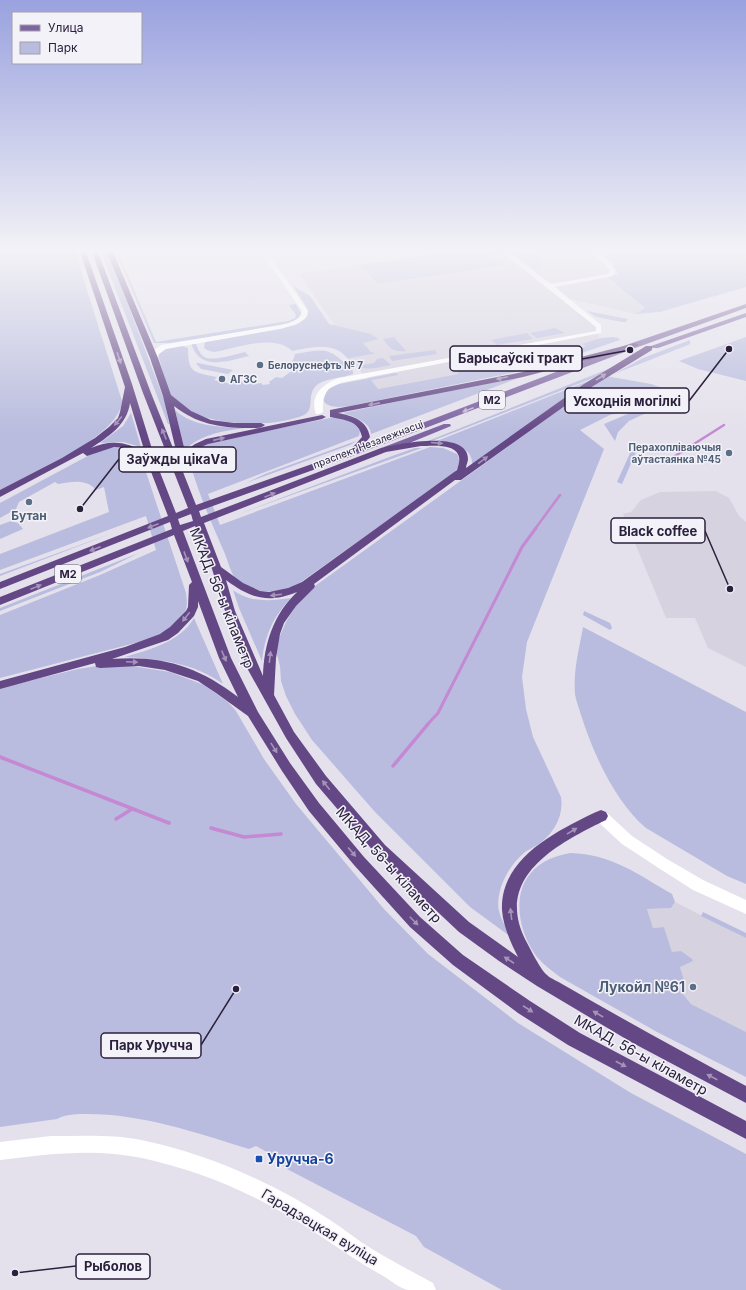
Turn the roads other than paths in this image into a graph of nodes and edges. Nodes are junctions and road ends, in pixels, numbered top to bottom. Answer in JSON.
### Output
{"nodes":[{"id":1,"x":104,"y":312,"type":"edge"},
{"id":2,"x":117,"y":312,"type":"edge"},
{"id":3,"x":135,"y":312,"type":"edge"},
{"id":4,"x":305,"y":312,"type":"edge"},
{"id":5,"x":582,"y":312,"type":"edge"},
{"id":6,"x":728,"y":312,"type":"edge"},
{"id":7,"x":746,"y":315,"type":"edge"},
{"id":8,"x":199,"y":340,"type":"junction"},
{"id":9,"x":147,"y":341,"type":"junction"},
{"id":10,"x":635,"y":345,"type":"junction"},
{"id":11,"x":649,"y":348,"type":"junction"},
{"id":12,"x":154,"y":358,"type":"junction"},
{"id":13,"x":128,"y":384,"type":"junction"},
{"id":14,"x":166,"y":396,"type":"junction"},
{"id":15,"x":318,"y":398,"type":"junction"},
{"id":16,"x":487,"y":410,"type":"dead end"},
{"id":17,"x":331,"y":412,"type":"junction"},
{"id":18,"x":320,"y":415,"type":"junction"},
{"id":19,"x":458,"y":422,"type":"dead end"},
{"id":20,"x":384,"y":450,"type":"junction"},
{"id":21,"x":349,"y":454,"type":"junction"},
{"id":22,"x":183,"y":460,"type":"junction"},
{"id":23,"x":152,"y":462,"type":"junction"},
{"id":24,"x":183,"y":484,"type":"junction"},
{"id":25,"x":0,"y":494,"type":"edge"},
{"id":26,"x":0,"y":500,"type":"edge"},
{"id":27,"x":217,"y":569,"type":"junction"},
{"id":28,"x":194,"y":580,"type":"junction"},
{"id":29,"x":0,"y":586,"type":"edge"},
{"id":30,"x":0,"y":601,"type":"edge"},
{"id":31,"x":38,"y":675,"type":"junction"},
{"id":32,"x":0,"y":685,"type":"edge"},
{"id":33,"x":269,"y":696,"type":"junction"},
{"id":34,"x":253,"y":715,"type":"junction"},
{"id":35,"x":601,"y":816,"type":"joint"},
{"id":36,"x":746,"y":907,"type":"edge"},
{"id":37,"x":542,"y":981,"type":"junction"},
{"id":38,"x":746,"y":1095,"type":"edge"},
{"id":39,"x":746,"y":1130,"type":"edge"},
{"id":40,"x":0,"y":1152,"type":"edge"},
{"id":41,"x":426,"y":1290,"type":"edge"}],
"edges":[{"from":1,"to":13,"type":"highway","name":"МКАД, 56-ы кіламетр","one_way":true},
{"from":24,"to":2,"type":"highway","name":"МКАД, 56-ы кіламетр","one_way":true},
{"from":3,"to":9,"type":"highway"},
{"from":4,"to":8,"type":"street"},
{"from":5,"to":15,"type":"street"},
{"from":6,"to":10,"type":"main road","name":"праспект Незалежнасці","number":"М2"},
{"from":7,"to":11,"type":"main road","number":"М2"},
{"from":8,"to":9,"type":"street"},
{"from":8,"to":12,"type":"street"},
{"from":9,"to":12,"type":"highway"},
{"from":10,"to":17,"type":"highway","one_way":true},
{"from":10,"to":21,"type":"main road","name":"праспект Незалежнасці","number":"М2","one_way":true},
{"from":11,"to":16,"type":"main road","number":"М2"},
{"from":33,"to":11,"type":"highway","one_way":true},
{"from":12,"to":14,"type":"highway"},
{"from":13,"to":23,"type":"highway","name":"МКАД, 56-ы кіламетр"},
{"from":13,"to":25,"type":"highway","one_way":true},
{"from":14,"to":18,"type":"highway"},
{"from":14,"to":22,"type":"highway"},
{"from":15,"to":17,"type":"street"},
{"from":15,"to":18,"type":"street"},
{"from":17,"to":18,"type":"highway"},
{"from":17,"to":21,"type":"highway"},
{"from":22,"to":18,"type":"highway","one_way":true},
{"from":19,"to":20,"type":"main road","name":"праспект Незалежнасці","number":"М2"},
{"from":20,"to":27,"type":"highway","one_way":true},
{"from":30,"to":20,"type":"highway","name":"праспект Незалежнасці","number":"М2","one_way":true},
{"from":21,"to":29,"type":"highway","name":"праспект Незалежнасці","number":"М2","one_way":true},
{"from":22,"to":24,"type":"highway"},
{"from":23,"to":26,"type":"highway"},
{"from":23,"to":28,"type":"highway","name":"МКАД, 56-ы кіламетр","one_way":true},
{"from":24,"to":27,"type":"highway","name":"МКАД, 56-ы кіламетр"},
{"from":27,"to":33,"type":"highway","name":"МКАД, 56-ы кіламетр"},
{"from":28,"to":31,"type":"highway","one_way":true},
{"from":28,"to":34,"type":"highway","name":"МКАД, 56-ы кіламетр","one_way":true},
{"from":31,"to":32,"type":"highway"},
{"from":31,"to":34,"type":"highway","one_way":true},
{"from":37,"to":33,"type":"highway","name":"МКАД, 56-ы кіламетр","one_way":true},
{"from":34,"to":39,"type":"highway","name":"МКАД, 56-ы кіламетр","one_way":true},
{"from":35,"to":36,"type":"street"},
{"from":37,"to":35,"type":"highway","one_way":true},
{"from":38,"to":37,"type":"highway","name":"МКАД, 56-ы кіламетр","one_way":true},
{"from":40,"to":41,"type":"street","name":"Гарадзецкая вуліца"}]}
